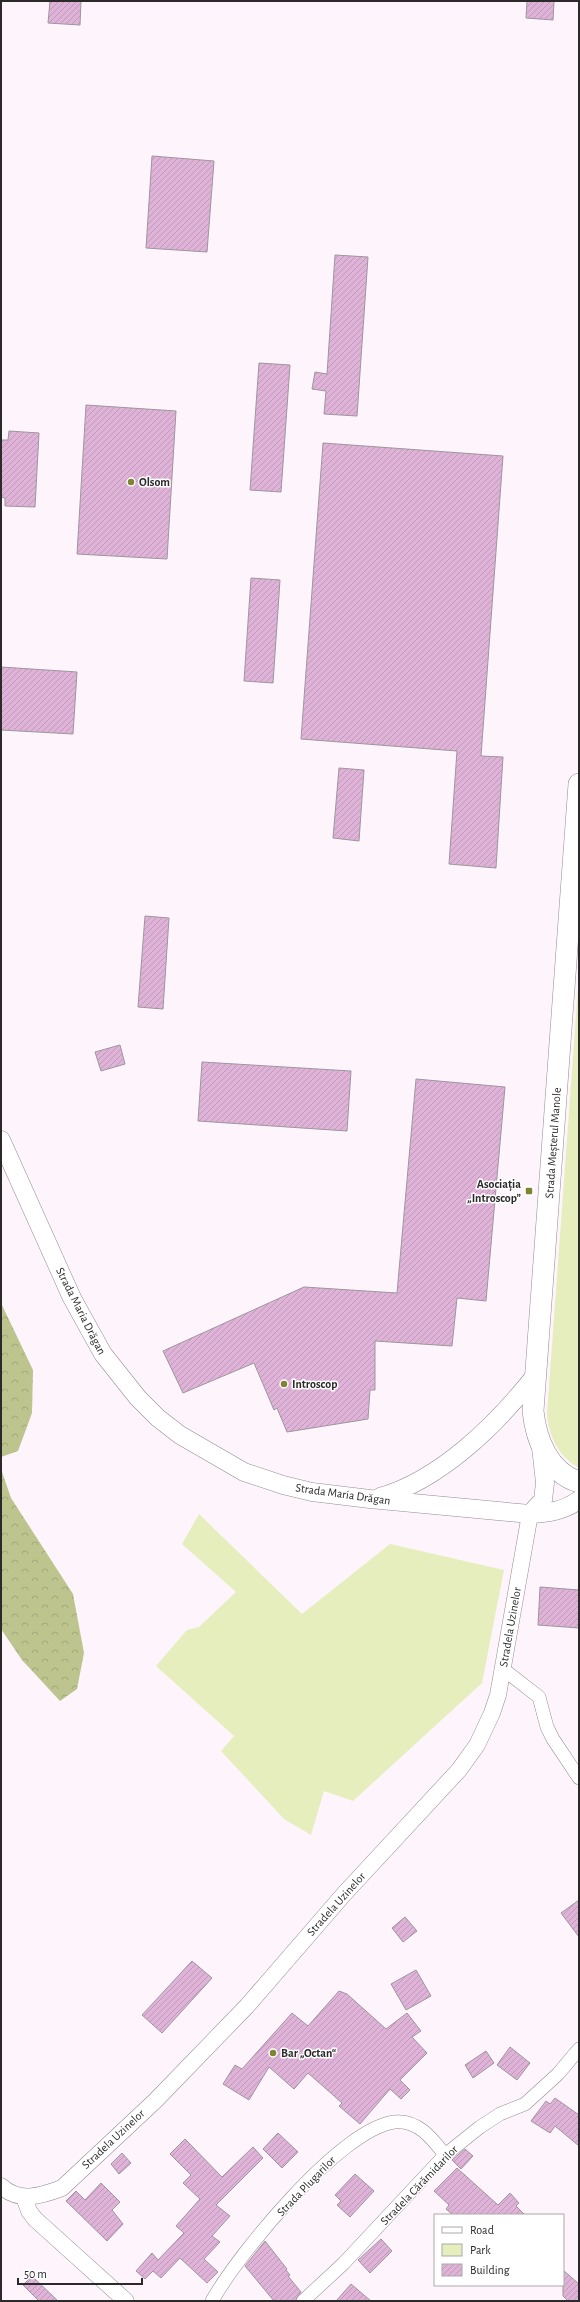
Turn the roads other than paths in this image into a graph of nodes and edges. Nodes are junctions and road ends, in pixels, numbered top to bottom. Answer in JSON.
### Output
{"nodes":[{"id":1,"x":579,"y":784,"type":"edge"},
{"id":2,"x":1,"y":1140,"type":"edge"},
{"id":3,"x":534,"y":1377,"type":"junction"},
{"id":4,"x":541,"y":1446,"type":"junction"},
{"id":5,"x":579,"y":1482,"type":"edge"},
{"id":6,"x":370,"y":1500,"type":"junction"},
{"id":7,"x":579,"y":1500,"type":"edge"},
{"id":8,"x":530,"y":1514,"type":"junction"},
{"id":9,"x":503,"y":1669,"type":"junction"},
{"id":10,"x":579,"y":1778,"type":"edge"},
{"id":11,"x":579,"y":2050,"type":"edge"},
{"id":12,"x":445,"y":2155,"type":"junction"},
{"id":13,"x":4,"y":2189,"type":"edge"},
{"id":14,"x":24,"y":2197,"type":"junction"},
{"id":15,"x":126,"y":2301,"type":"edge"},
{"id":16,"x":212,"y":2301,"type":"edge"},
{"id":17,"x":303,"y":2301,"type":"edge"}],
"edges":[{"from":1,"to":3,"type":"main road","name":"Strada Meșterul Manole"},
{"from":2,"to":6,"type":"main road","name":"Strada Maria Drăgan"},
{"from":3,"to":4,"type":"main road","name":"Strada Meșterul Manole"},
{"from":3,"to":6,"type":"main road"},
{"from":4,"to":5,"type":"main road","name":"Strada Meșterul Manole"},
{"from":4,"to":8,"type":"main road"},
{"from":6,"to":8,"type":"main road","name":"Strada Maria Drăgan"},
{"from":7,"to":8,"type":"main road","name":"Strada Maria Drăgan"},
{"from":8,"to":9,"type":"street","name":"Stradela Uzinelor"},
{"from":9,"to":10,"type":"street"},
{"from":9,"to":14,"type":"street","name":"Stradela Uzinelor"},
{"from":11,"to":12,"type":"street","name":"Stradela Cărămidarilor"},
{"from":12,"to":16,"type":"street","name":"Strada Plugarilor"},
{"from":12,"to":17,"type":"street","name":"Stradela Cărămidarilor"},
{"from":13,"to":14,"type":"street","name":"Stradela Uzinelor"},
{"from":14,"to":15,"type":"street"}]}
